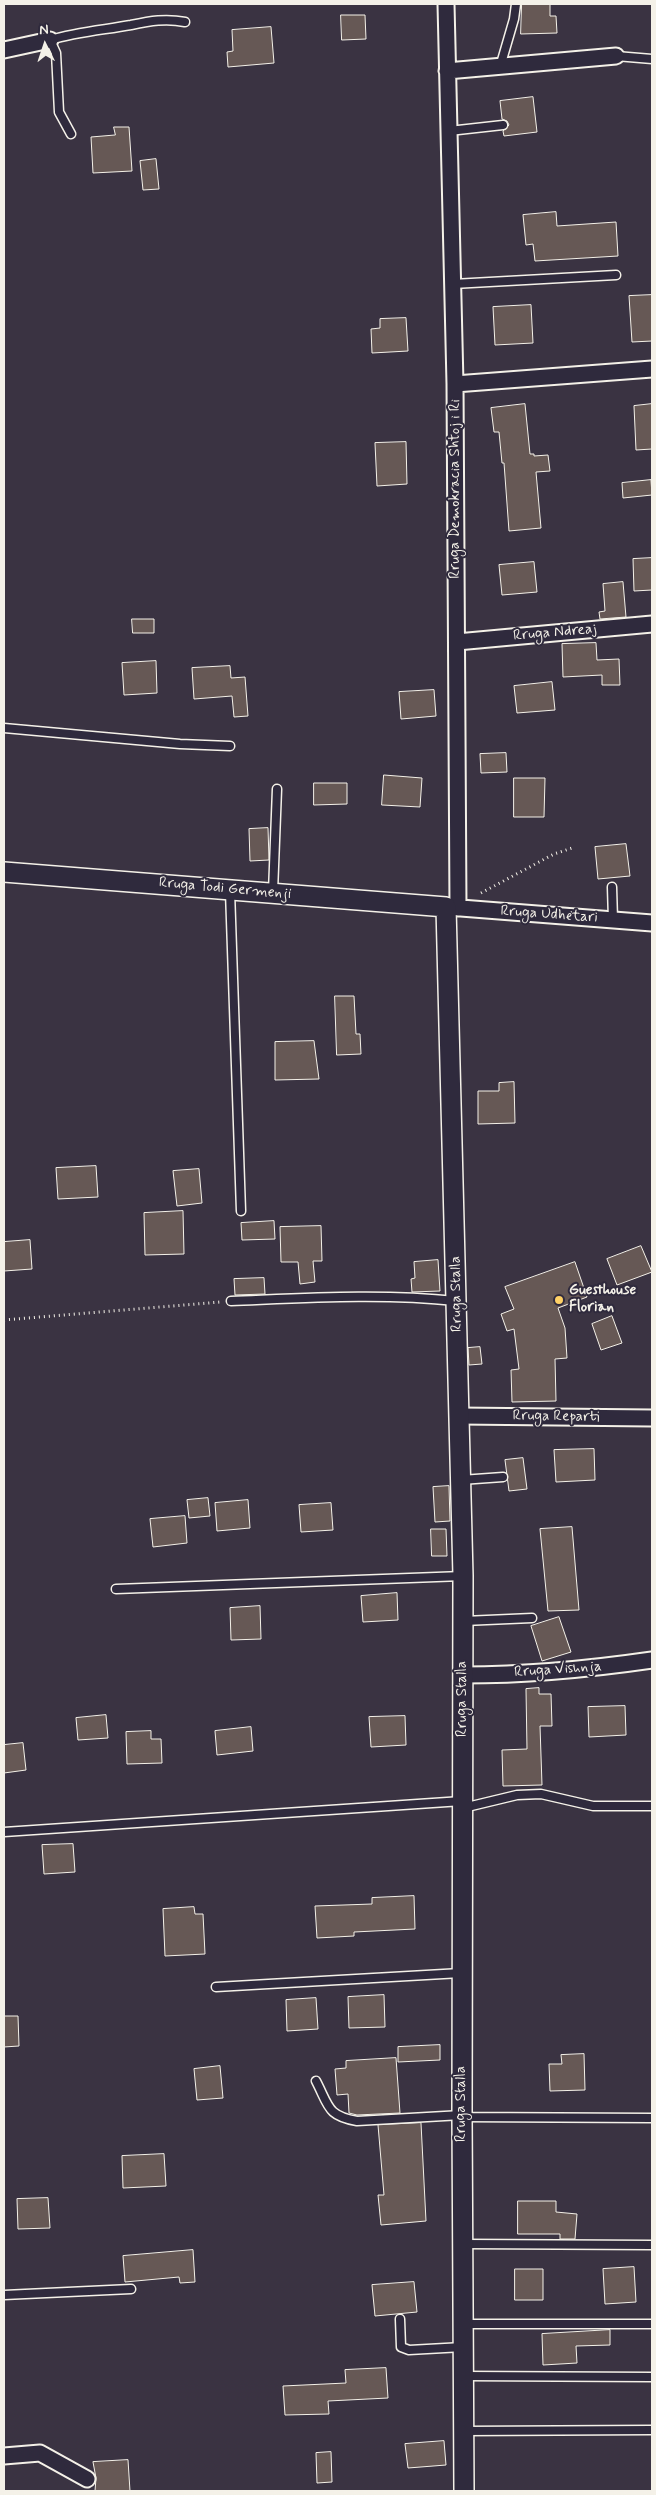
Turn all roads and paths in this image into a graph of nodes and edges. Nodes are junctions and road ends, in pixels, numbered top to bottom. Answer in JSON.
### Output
{"nodes":[{"id":1,"x":446,"y":4,"type":"edge"},
{"id":2,"x":516,"y":4,"type":"edge"},
{"id":3,"x":185,"y":22,"type":"dead end"},
{"id":4,"x":50,"y":40,"type":"junction"},
{"id":5,"x":4,"y":50,"type":"edge"},
{"id":6,"x":616,"y":56,"type":"joint"},
{"id":7,"x":652,"y":59,"type":"edge"},
{"id":8,"x":500,"y":67,"type":"junction"},
{"id":9,"x":447,"y":72,"type":"junction"},
{"id":10,"x":503,"y":125,"type":"dead end"},
{"id":11,"x":449,"y":131,"type":"junction"},
{"id":12,"x":71,"y":134,"type":"dead end"},
{"id":13,"x":616,"y":274,"type":"dead end"},
{"id":14,"x":453,"y":284,"type":"junction"},
{"id":15,"x":652,"y":368,"type":"edge"},
{"id":16,"x":455,"y":384,"type":"junction"},
{"id":17,"x":652,"y":624,"type":"edge"},
{"id":18,"x":457,"y":642,"type":"junction"},
{"id":19,"x":4,"y":728,"type":"edge"},
{"id":20,"x":230,"y":746,"type":"dead end"},
{"id":21,"x":277,"y":789,"type":"dead end"},
{"id":22,"x":572,"y":848,"type":"dead end"},
{"id":23,"x":4,"y":872,"type":"edge"},
{"id":24,"x":612,"y":887,"type":"dead end"},
{"id":25,"x":230,"y":890,"type":"junction"},
{"id":26,"x":273,"y":893,"type":"junction"},
{"id":27,"x":454,"y":903,"type":"junction"},
{"id":28,"x":613,"y":920,"type":"junction"},
{"id":29,"x":652,"y":923,"type":"edge"},
{"id":30,"x":241,"y":1211,"type":"dead end"},
{"id":31,"x":230,"y":1301,"type":"joint"},
{"id":32,"x":457,"y":1301,"type":"junction"},
{"id":33,"x":4,"y":1320,"type":"edge"},
{"id":34,"x":459,"y":1416,"type":"junction"},
{"id":35,"x":652,"y":1418,"type":"edge"},
{"id":36,"x":503,"y":1477,"type":"dead end"},
{"id":37,"x":461,"y":1480,"type":"junction"},
{"id":38,"x":463,"y":1576,"type":"junction"},
{"id":39,"x":116,"y":1589,"type":"dead end"},
{"id":40,"x":532,"y":1618,"type":"dead end"},
{"id":41,"x":463,"y":1621,"type":"junction"},
{"id":42,"x":652,"y":1660,"type":"edge"},
{"id":43,"x":463,"y":1675,"type":"junction"},
{"id":44,"x":462,"y":1804,"type":"junction"},
{"id":45,"x":652,"y":1806,"type":"edge"},
{"id":46,"x":4,"y":1832,"type":"edge"},
{"id":47,"x":462,"y":1973,"type":"junction"},
{"id":48,"x":216,"y":1987,"type":"dead end"},
{"id":49,"x":316,"y":2081,"type":"dead end"},
{"id":50,"x":462,"y":2116,"type":"junction"},
{"id":51,"x":652,"y":2118,"type":"edge"},
{"id":52,"x":463,"y":2244,"type":"junction"},
{"id":53,"x":652,"y":2245,"type":"edge"},
{"id":54,"x":131,"y":2289,"type":"dead end"},
{"id":55,"x":4,"y":2296,"type":"edge"},
{"id":56,"x":400,"y":2320,"type":"dead end"},
{"id":57,"x":463,"y":2324,"type":"junction"},
{"id":58,"x":652,"y":2324,"type":"edge"},
{"id":59,"x":463,"y":2347,"type":"junction"},
{"id":60,"x":464,"y":2376,"type":"junction"},
{"id":61,"x":652,"y":2377,"type":"edge"},
{"id":62,"x":652,"y":2430,"type":"edge"},
{"id":63,"x":464,"y":2431,"type":"junction"},
{"id":64,"x":4,"y":2456,"type":"edge"},
{"id":65,"x":87,"y":2479,"type":"dead end"},
{"id":66,"x":464,"y":2491,"type":"edge"}],
"edges":[{"from":1,"to":9,"type":"street","name":"Rruga Demokracia Shtoj i Ri"},
{"from":2,"to":8,"type":"lane"},
{"from":3,"to":4,"type":"lane"},
{"from":4,"to":5,"type":"street"},
{"from":4,"to":12,"type":"lane"},
{"from":6,"to":7,"type":"lane"},
{"from":6,"to":8,"type":"street"},
{"from":8,"to":9,"type":"street"},
{"from":9,"to":11,"type":"street","name":"Rruga Demokracia Shtoj i Ri"},
{"from":10,"to":11,"type":"lane"},
{"from":11,"to":14,"type":"street","name":"Rruga Demokracia Shtoj i Ri"},
{"from":13,"to":14,"type":"lane"},
{"from":14,"to":16,"type":"street","name":"Rruga Demokracia Shtoj i Ri"},
{"from":15,"to":16,"type":"street"},
{"from":16,"to":18,"type":"street","name":"Rruga Demokracia Shtoj i Ri"},
{"from":17,"to":18,"type":"street","name":"Rruga Ndreaj"},
{"from":18,"to":27,"type":"street","name":"Rruga Demokracia Shtoj i Ri"},
{"from":19,"to":20,"type":"lane"},
{"from":21,"to":26,"type":"lane"},
{"from":22,"to":27,"type":"path"},
{"from":23,"to":25,"type":"street","name":"Rruga Todi Germenji"},
{"from":24,"to":28,"type":"lane"},
{"from":25,"to":26,"type":"street","name":"Rruga Todi Germenji"},
{"from":25,"to":30,"type":"lane"},
{"from":26,"to":27,"type":"street","name":"Rruga Todi Germenji"},
{"from":27,"to":28,"type":"street","name":"Rruga Udhëtari"},
{"from":27,"to":32,"type":"street","name":"Rruga Stalla"},
{"from":28,"to":29,"type":"street","name":"Rruga Udhëtari"},
{"from":31,"to":32,"type":"lane"},
{"from":31,"to":33,"type":"path"},
{"from":32,"to":34,"type":"street","name":"Rruga Stalla"},
{"from":34,"to":35,"type":"street","name":"Rruga Reparti"},
{"from":34,"to":37,"type":"street","name":"Rruga Stalla"},
{"from":36,"to":37,"type":"lane"},
{"from":37,"to":38,"type":"street","name":"Rruga Stalla"},
{"from":38,"to":39,"type":"lane"},
{"from":38,"to":41,"type":"street","name":"Rruga Stalla"},
{"from":40,"to":41,"type":"lane"},
{"from":41,"to":43,"type":"street","name":"Rruga Stalla"},
{"from":42,"to":43,"type":"street","name":"Rruga Vishnja"},
{"from":43,"to":44,"type":"street","name":"Rruga Stalla"},
{"from":44,"to":45,"type":"lane"},
{"from":44,"to":46,"type":"lane"},
{"from":44,"to":47,"type":"street","name":"Rruga Stalla"},
{"from":47,"to":48,"type":"lane"},
{"from":47,"to":50,"type":"street","name":"Rruga Stalla"},
{"from":49,"to":50,"type":"lane"},
{"from":50,"to":51,"type":"lane"},
{"from":50,"to":52,"type":"street","name":"Rruga Stalla"},
{"from":52,"to":53,"type":"lane"},
{"from":52,"to":57,"type":"street","name":"Rruga Stalla"},
{"from":54,"to":55,"type":"lane"},
{"from":56,"to":59,"type":"lane"},
{"from":57,"to":58,"type":"lane"},
{"from":57,"to":59,"type":"street","name":"Rruga Stalla"},
{"from":59,"to":60,"type":"street","name":"Rruga Stalla"},
{"from":60,"to":61,"type":"lane"},
{"from":60,"to":63,"type":"street","name":"Rruga Stalla"},
{"from":62,"to":63,"type":"lane"},
{"from":63,"to":66,"type":"street","name":"Rruga Stalla"},
{"from":64,"to":65,"type":"street"}]}
